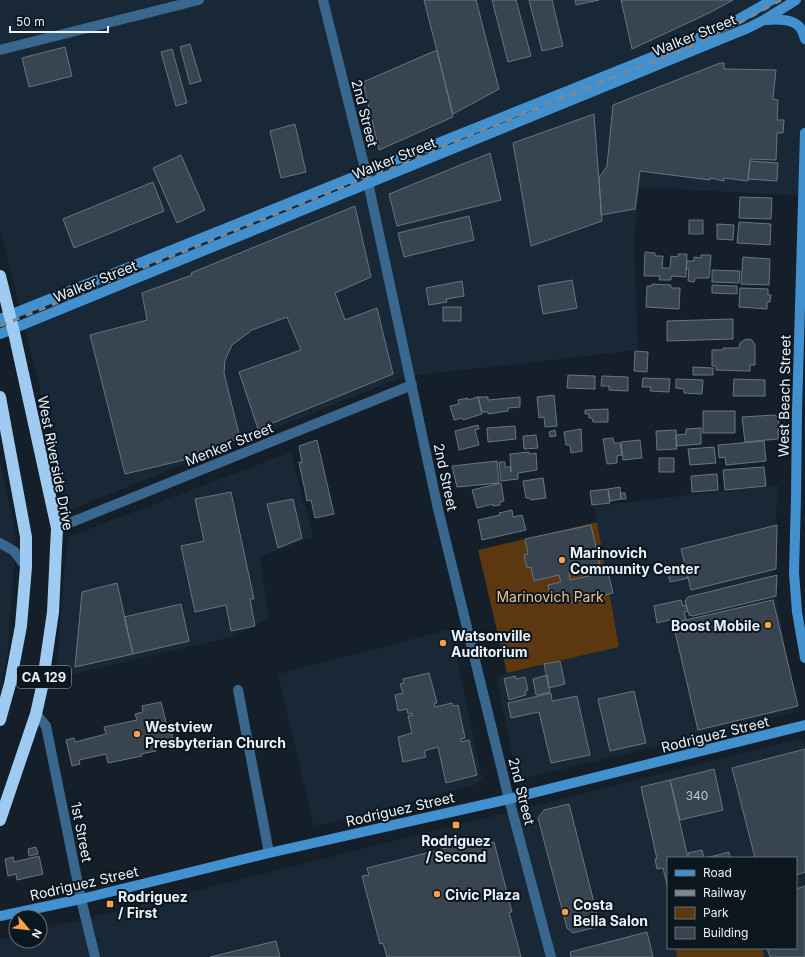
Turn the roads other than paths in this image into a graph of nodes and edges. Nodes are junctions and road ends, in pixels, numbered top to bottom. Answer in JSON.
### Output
{"nodes":[{"id":1,"x":199,"y":0,"type":"edge"},
{"id":2,"x":323,"y":0,"type":"edge"},
{"id":3,"x":772,"y":0,"type":"edge"},
{"id":4,"x":796,"y":0,"type":"edge"},
{"id":5,"x":764,"y":20,"type":"junction"},
{"id":6,"x":805,"y":39,"type":"edge"},
{"id":7,"x":0,"y":50,"type":"edge"},
{"id":8,"x":805,"y":133,"type":"edge"},
{"id":9,"x":366,"y":173,"type":"junction"},
{"id":10,"x":368,"y":184,"type":"junction"},
{"id":11,"x":0,"y":276,"type":"edge"},
{"id":12,"x":5,"y":317,"type":"edge"},
{"id":13,"x":13,"y":329,"type":"junction"},
{"id":14,"x":0,"y":334,"type":"edge"},
{"id":15,"x":412,"y":386,"type":"junction"},
{"id":16,"x":0,"y":397,"type":"edge"},
{"id":17,"x":57,"y":528,"type":"junction"},
{"id":18,"x":0,"y":543,"type":"edge"},
{"id":19,"x":26,"y":567,"type":"junction"},
{"id":20,"x":805,"y":658,"type":"edge"},
{"id":21,"x":5,"y":685,"type":"edge"},
{"id":22,"x":238,"y":690,"type":"dead end"},
{"id":23,"x":36,"y":714,"type":"junction"},
{"id":24,"x":0,"y":720,"type":"edge"},
{"id":25,"x":805,"y":725,"type":"edge"},
{"id":26,"x":509,"y":799,"type":"junction"},
{"id":27,"x":0,"y":820,"type":"edge"},
{"id":28,"x":269,"y":853,"type":"junction"},
{"id":29,"x":81,"y":899,"type":"junction"},
{"id":30,"x":0,"y":916,"type":"edge"},
{"id":31,"x":95,"y":957,"type":"edge"},
{"id":32,"x":551,"y":957,"type":"edge"}],
"edges":[{"from":1,"to":7,"type":"street"},
{"from":2,"to":9,"type":"street","name":"2nd Street"},
{"from":3,"to":9,"type":"main road","name":"Walker Street"},
{"from":4,"to":5,"type":"main road","name":"Walker Street"},
{"from":5,"to":6,"type":"main road"},
{"from":5,"to":10,"type":"main road","name":"Walker Street"},
{"from":8,"to":20,"type":"main road","name":"West Beach Street"},
{"from":9,"to":10,"type":"street","name":"2nd Street"},
{"from":9,"to":12,"type":"main road","name":"Walker Street"},
{"from":10,"to":13,"type":"main road","name":"Walker Street"},
{"from":10,"to":15,"type":"street","name":"2nd Street"},
{"from":11,"to":12,"type":"highway","name":"West Riverside Drive","number":"CA 129"},
{"from":12,"to":13,"type":"highway","name":"West Riverside Drive","number":"CA 129"},
{"from":13,"to":14,"type":"main road","name":"Walker Street"},
{"from":13,"to":17,"type":"highway","name":"West Riverside Drive","number":"CA 129"},
{"from":15,"to":17,"type":"street","name":"Menker Street"},
{"from":15,"to":26,"type":"street","name":"2nd Street"},
{"from":16,"to":19,"type":"highway","number":"CA 129"},
{"from":17,"to":23,"type":"highway","name":"West Riverside Drive","number":"CA 129"},
{"from":18,"to":19,"type":"street"},
{"from":19,"to":21,"type":"highway","number":"CA 129"},
{"from":21,"to":24,"type":"highway","number":"CA 129"},
{"from":22,"to":28,"type":"street"},
{"from":23,"to":27,"type":"highway","name":"West Riverside Drive","number":"CA 129"},
{"from":23,"to":29,"type":"street","name":"1st Street"},
{"from":25,"to":26,"type":"main road","name":"Rodriguez Street"},
{"from":26,"to":28,"type":"main road","name":"Rodriguez Street"},
{"from":26,"to":32,"type":"street","name":"2nd Street"},
{"from":28,"to":29,"type":"main road","name":"Rodriguez Street"},
{"from":29,"to":30,"type":"main road","name":"Rodriguez Street"},
{"from":29,"to":31,"type":"street","name":"1st Street"}]}
